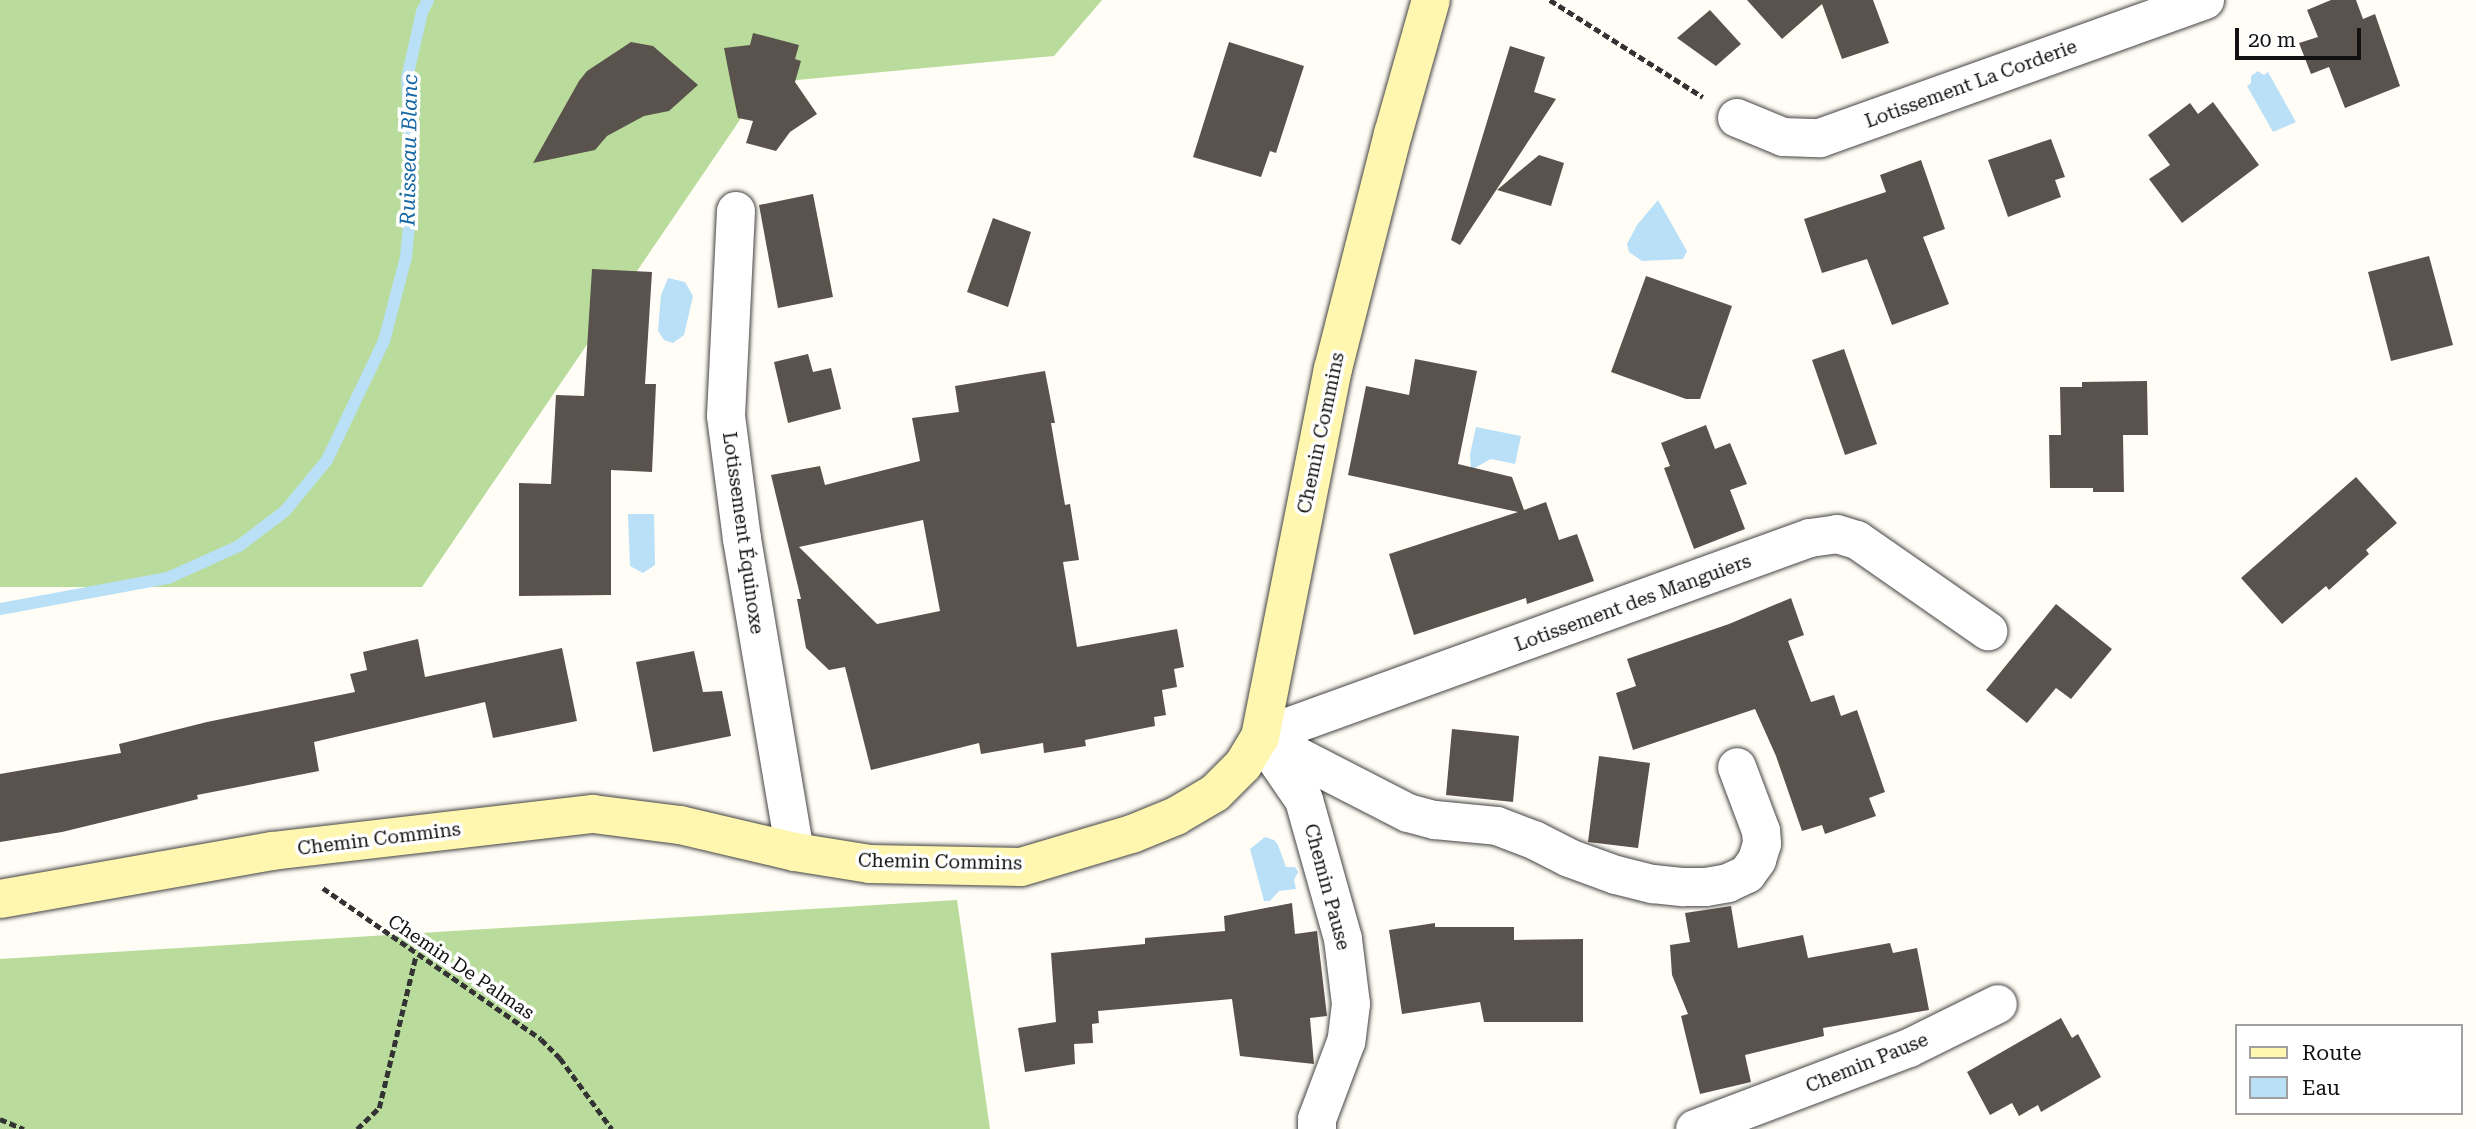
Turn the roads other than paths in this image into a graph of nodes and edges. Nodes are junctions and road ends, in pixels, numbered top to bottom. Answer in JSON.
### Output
{"nodes":[{"id":1,"x":1431,"y":0,"type":"edge"},
{"id":2,"x":2205,"y":0,"type":"edge"},
{"id":3,"x":1737,"y":118,"type":"road end"},
{"id":4,"x":736,"y":211,"type":"dead end"},
{"id":5,"x":1988,"y":631,"type":"dead end"},
{"id":6,"x":1261,"y":737,"type":"junction"},
{"id":7,"x":1737,"y":767,"type":"dead end"},
{"id":8,"x":794,"y":852,"type":"junction"},
{"id":9,"x":0,"y":900,"type":"edge"},
{"id":10,"x":1998,"y":1004,"type":"dead end"},
{"id":11,"x":1317,"y":1129,"type":"edge"},
{"id":12,"x":1695,"y":1129,"type":"edge"}],
"edges":[{"from":1,"to":6,"type":"street","name":"Chemin Commins"},
{"from":2,"to":3,"type":"street","name":"Lotissement La Corderie"},
{"from":4,"to":8,"type":"street","name":"Lotissement Équinoxe"},
{"from":5,"to":6,"type":"street","name":"Lotissement des Manguiers"},
{"from":6,"to":7,"type":"street"},
{"from":6,"to":8,"type":"street","name":"Chemin Commins"},
{"from":6,"to":11,"type":"street","name":"Chemin Pause"},
{"from":8,"to":9,"type":"street","name":"Chemin Commins"},
{"from":10,"to":12,"type":"street","name":"Chemin Pause"}]}
